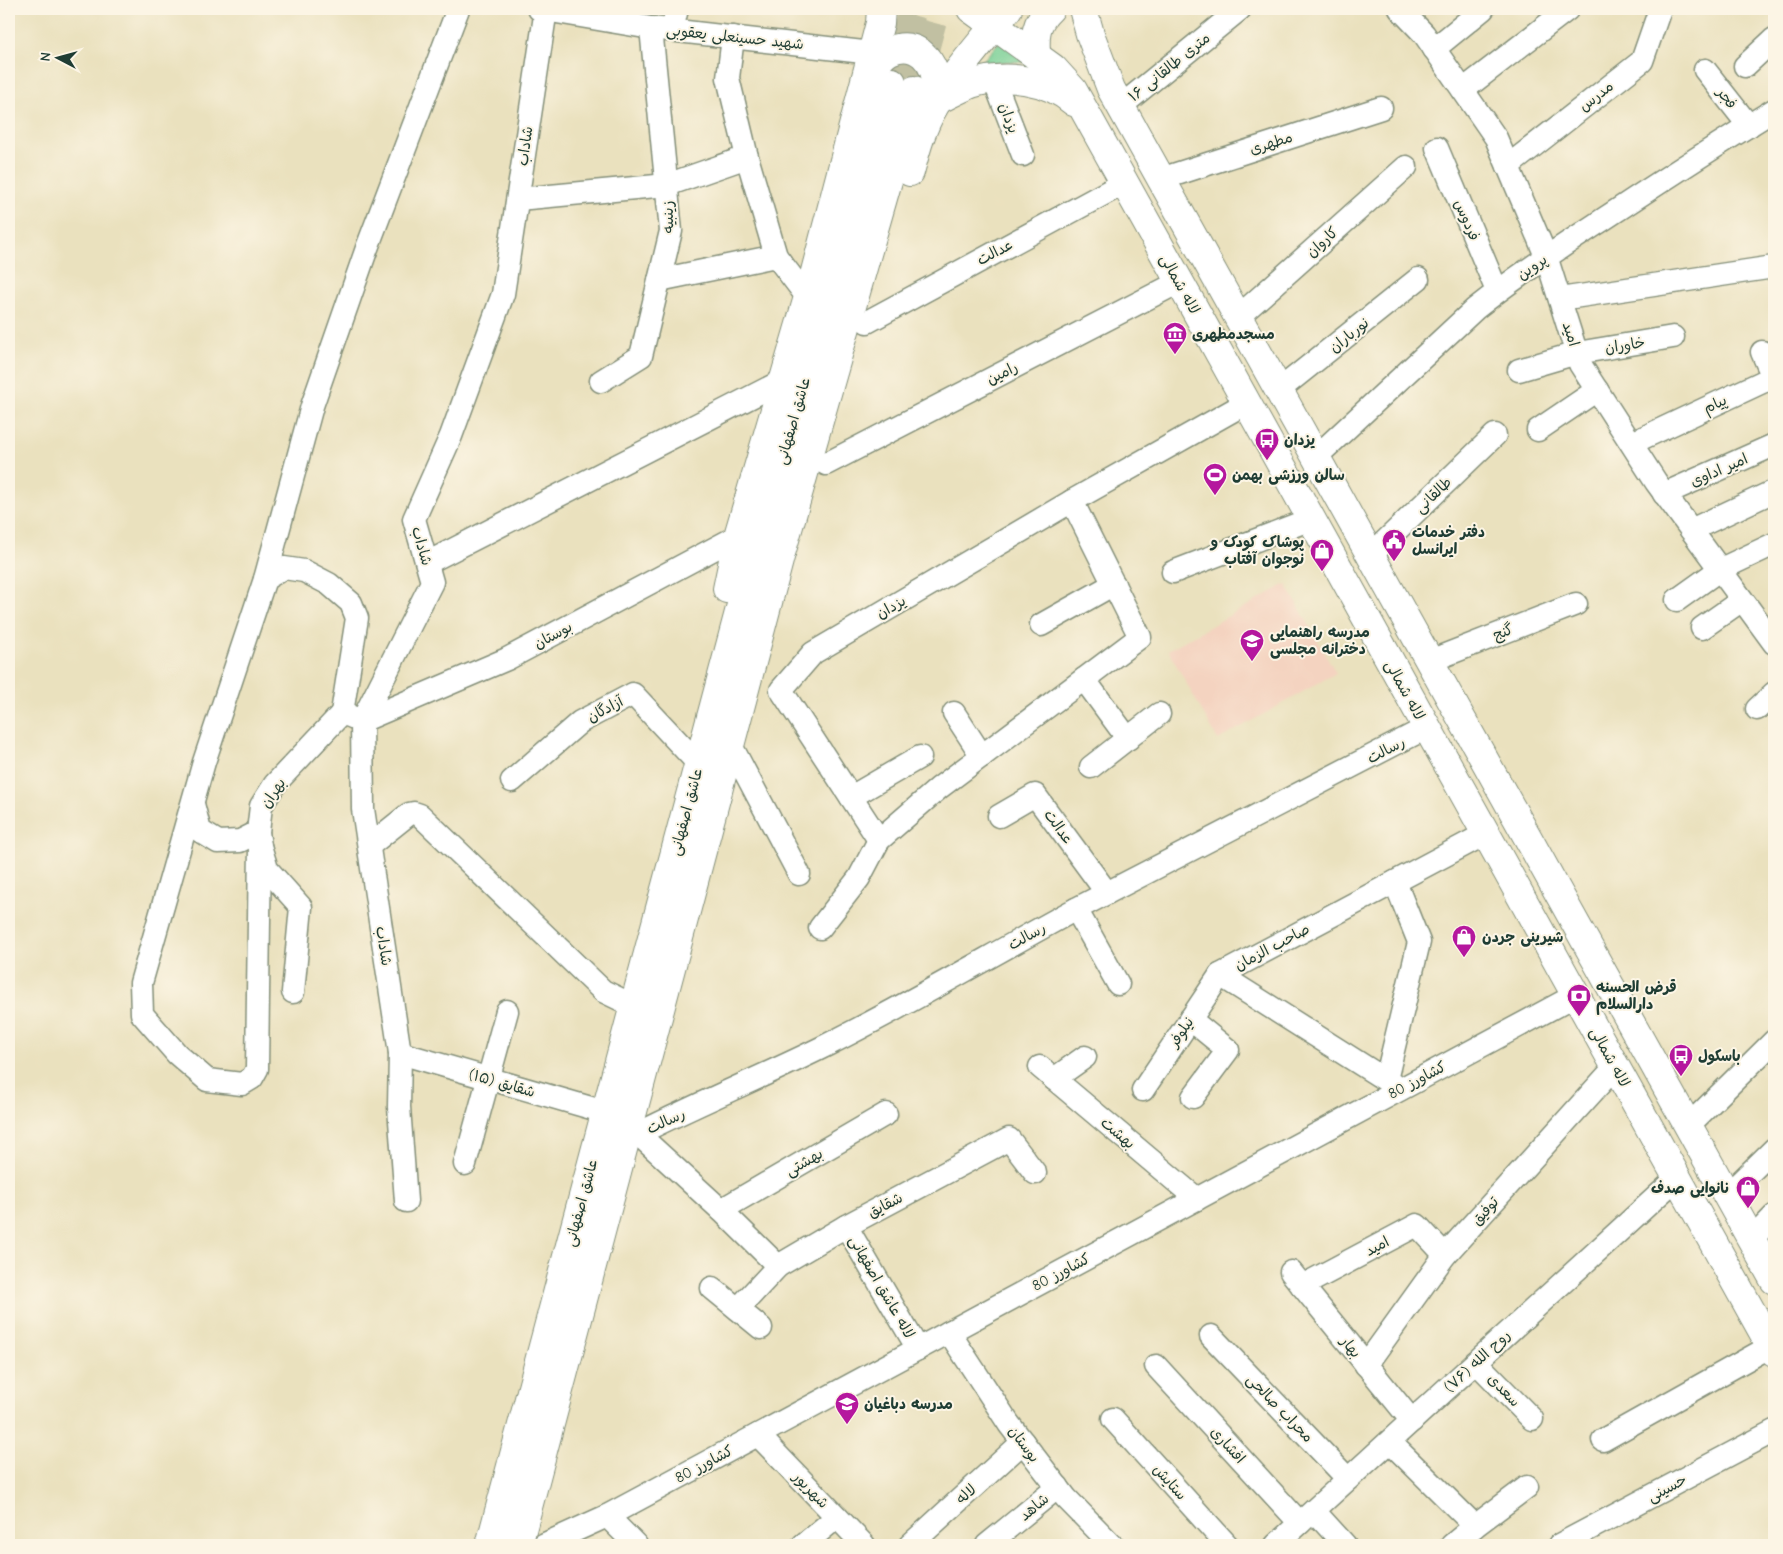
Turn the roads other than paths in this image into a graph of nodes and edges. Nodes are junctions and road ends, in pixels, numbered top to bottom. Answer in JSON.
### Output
{"nodes":[{"id":1,"x":458,"y":9,"type":"edge"},
{"id":2,"x":544,"y":9,"type":"edge"},
{"id":3,"x":677,"y":9,"type":"edge"},
{"id":4,"x":881,"y":9,"type":"edge"},
{"id":5,"x":971,"y":9,"type":"edge"},
{"id":6,"x":1050,"y":9,"type":"edge"},
{"id":7,"x":1240,"y":9,"type":"edge"},
{"id":8,"x":1400,"y":9,"type":"edge"},
{"id":9,"x":1482,"y":9,"type":"edge"},
{"id":10,"x":1568,"y":9,"type":"edge"},
{"id":11,"x":1679,"y":9,"type":"edge"},
{"id":12,"x":1080,"y":10,"type":"edge"},
{"id":13,"x":1001,"y":17,"type":"edge"},
{"id":14,"x":1657,"y":18,"type":"edge"},
{"id":15,"x":662,"y":29,"type":"junction"},
{"id":16,"x":733,"y":37,"type":"junction"},
{"id":17,"x":1774,"y":39,"type":"edge"},
{"id":18,"x":1434,"y":48,"type":"junction"},
{"id":19,"x":872,"y":53,"type":"junction"},
{"id":20,"x":1036,"y":55,"type":"junction"},
{"id":21,"x":1745,"y":66,"type":"dead end"},
{"id":22,"x":1705,"y":70,"type":"dead end"},
{"id":23,"x":994,"y":80,"type":"junction"},
{"id":24,"x":862,"y":90,"type":"junction"},
{"id":25,"x":1463,"y":90,"type":"junction"},
{"id":26,"x":920,"y":94,"type":"junction"},
{"id":27,"x":1121,"y":106,"type":"junction"},
{"id":28,"x":1381,"y":108,"type":"dead end"},
{"id":29,"x":1774,"y":110,"type":"edge"},
{"id":30,"x":1084,"y":112,"type":"junction"},
{"id":31,"x":1749,"y":126,"type":"junction"},
{"id":32,"x":1436,"y":148,"type":"dead end"},
{"id":33,"x":1023,"y":155,"type":"dead end"},
{"id":34,"x":747,"y":158,"type":"junction"},
{"id":35,"x":1508,"y":166,"type":"junction"},
{"id":36,"x":1406,"y":167,"type":"dead end"},
{"id":37,"x":1161,"y":179,"type":"junction"},
{"id":38,"x":1124,"y":183,"type":"junction"},
{"id":39,"x":667,"y":185,"type":"junction"},
{"id":40,"x":518,"y":199,"type":"junction"},
{"id":41,"x":776,"y":256,"type":"junction"},
{"id":42,"x":1546,"y":256,"type":"junction"},
{"id":43,"x":1774,"y":267,"type":"edge"},
{"id":44,"x":1418,"y":279,"type":"dead end"},
{"id":45,"x":659,"y":280,"type":"junction"},
{"id":46,"x":1179,"y":282,"type":"junction"},
{"id":47,"x":1498,"y":291,"type":"junction"},
{"id":48,"x":808,"y":298,"type":"junction"},
{"id":49,"x":1560,"y":299,"type":"junction"},
{"id":50,"x":1238,"y":317,"type":"junction"},
{"id":51,"x":867,"y":322,"type":"junction"},
{"id":52,"x":1673,"y":337,"type":"dead end"},
{"id":53,"x":1762,"y":352,"type":"dead end"},
{"id":54,"x":1576,"y":353,"type":"junction"},
{"id":55,"x":1519,"y":370,"type":"dead end"},
{"id":56,"x":784,"y":380,"type":"junction"},
{"id":57,"x":601,"y":381,"type":"dead end"},
{"id":58,"x":1279,"y":390,"type":"junction"},
{"id":59,"x":1596,"y":390,"type":"junction"},
{"id":60,"x":1246,"y":403,"type":"junction"},
{"id":61,"x":1538,"y":430,"type":"dead end"},
{"id":62,"x":1495,"y":434,"type":"dead end"},
{"id":63,"x":1632,"y":443,"type":"junction"},
{"id":64,"x":1774,"y":445,"type":"edge"},
{"id":65,"x":1316,"y":457,"type":"junction"},
{"id":66,"x":826,"y":464,"type":"junction"},
{"id":67,"x":1774,"y":491,"type":"edge"},
{"id":68,"x":1664,"y":494,"type":"junction"},
{"id":69,"x":1072,"y":500,"type":"junction"},
{"id":70,"x":1311,"y":519,"type":"junction"},
{"id":71,"x":1691,"y":530,"type":"junction"},
{"id":72,"x":738,"y":536,"type":"junction"},
{"id":73,"x":1774,"y":544,"type":"edge"},
{"id":74,"x":1371,"y":556,"type":"junction"},
{"id":75,"x":427,"y":563,"type":"junction"},
{"id":76,"x":1719,"y":570,"type":"junction"},
{"id":77,"x":1173,"y":572,"type":"dead end"},
{"id":78,"x":265,"y":579,"type":"junction"},
{"id":79,"x":1114,"y":584,"type":"junction"},
{"id":80,"x":1390,"y":590,"type":"junction"},
{"id":81,"x":1677,"y":600,"type":"dead end"},
{"id":82,"x":1742,"y":600,"type":"junction"},
{"id":83,"x":1576,"y":604,"type":"dead end"},
{"id":84,"x":1359,"y":606,"type":"junction"},
{"id":85,"x":1041,"y":625,"type":"dead end"},
{"id":86,"x":1702,"y":628,"type":"dead end"},
{"id":87,"x":1774,"y":643,"type":"edge"},
{"id":88,"x":1430,"y":661,"type":"junction"},
{"id":89,"x":1084,"y":679,"type":"junction"},
{"id":90,"x":1774,"y":693,"type":"edge"},
{"id":91,"x":1757,"y":709,"type":"dead end"},
{"id":92,"x":954,"y":713,"type":"dead end"},
{"id":93,"x":1160,"y":714,"type":"dead end"},
{"id":94,"x":352,"y":717,"type":"junction"},
{"id":95,"x":1426,"y":728,"type":"junction"},
{"id":96,"x":1128,"y":739,"type":"junction"},
{"id":97,"x":736,"y":753,"type":"junction"},
{"id":98,"x":982,"y":756,"type":"junction"},
{"id":99,"x":692,"y":757,"type":"junction"},
{"id":100,"x":920,"y":757,"type":"dead end"},
{"id":101,"x":1091,"y":767,"type":"dead end"},
{"id":102,"x":512,"y":781,"type":"dead end"},
{"id":103,"x":851,"y":797,"type":"junction"},
{"id":104,"x":192,"y":803,"type":"junction"},
{"id":105,"x":999,"y":816,"type":"dead end"},
{"id":106,"x":1485,"y":834,"type":"junction"},
{"id":107,"x":259,"y":839,"type":"junction"},
{"id":108,"x":879,"y":840,"type":"junction"},
{"id":109,"x":369,"y":846,"type":"junction"},
{"id":110,"x":799,"y":874,"type":"dead end"},
{"id":111,"x":1395,"y":882,"type":"junction"},
{"id":112,"x":667,"y":883,"type":"junction"},
{"id":113,"x":693,"y":889,"type":"junction"},
{"id":114,"x":1107,"y":894,"type":"junction"},
{"id":115,"x":1076,"y":909,"type":"junction"},
{"id":116,"x":820,"y":928,"type":"dead end"},
{"id":117,"x":1220,"y":975,"type":"junction"},
{"id":118,"x":1118,"y":984,"type":"dead end"},
{"id":119,"x":294,"y":992,"type":"dead end"},
{"id":120,"x":1576,"y":995,"type":"junction"},
{"id":121,"x":634,"y":1006,"type":"junction"},
{"id":122,"x":507,"y":1011,"type":"dead end"},
{"id":123,"x":1190,"y":1019,"type":"junction"},
{"id":124,"x":1774,"y":1040,"type":"edge"},
{"id":125,"x":400,"y":1053,"type":"junction"},
{"id":126,"x":1085,"y":1057,"type":"dead end"},
{"id":127,"x":1616,"y":1066,"type":"junction"},
{"id":128,"x":489,"y":1080,"type":"junction"},
{"id":129,"x":1393,"y":1084,"type":"junction"},
{"id":130,"x":1143,"y":1090,"type":"dead end"},
{"id":131,"x":1193,"y":1097,"type":"dead end"},
{"id":132,"x":605,"y":1112,"type":"junction"},
{"id":133,"x":886,"y":1114,"type":"dead end"},
{"id":134,"x":1688,"y":1126,"type":"junction"},
{"id":135,"x":632,"y":1137,"type":"junction"},
{"id":136,"x":1774,"y":1149,"type":"edge"},
{"id":137,"x":465,"y":1164,"type":"dead end"},
{"id":138,"x":1035,"y":1173,"type":"dead end"},
{"id":139,"x":1677,"y":1178,"type":"junction"},
{"id":140,"x":1727,"y":1195,"type":"junction"},
{"id":141,"x":1197,"y":1199,"type":"junction"},
{"id":142,"x":406,"y":1201,"type":"dead end"},
{"id":143,"x":722,"y":1210,"type":"junction"},
{"id":144,"x":1774,"y":1216,"type":"edge"},
{"id":145,"x":846,"y":1226,"type":"junction"},
{"id":146,"x":1752,"y":1239,"type":"junction"},
{"id":147,"x":1445,"y":1255,"type":"junction"},
{"id":148,"x":778,"y":1266,"type":"junction"},
{"id":149,"x":1296,"y":1279,"type":"joint"},
{"id":150,"x":1774,"y":1280,"type":"edge"},
{"id":151,"x":712,"y":1288,"type":"dead end"},
{"id":152,"x":738,"y":1309,"type":"junction"},
{"id":153,"x":761,"y":1328,"type":"dead end"},
{"id":154,"x":949,"y":1332,"type":"junction"},
{"id":155,"x":1212,"y":1336,"type":"dead end"},
{"id":156,"x":918,"y":1349,"type":"junction"},
{"id":157,"x":1773,"y":1349,"type":"edge"},
{"id":158,"x":1476,"y":1362,"type":"junction"},
{"id":159,"x":1366,"y":1365,"type":"junction"},
{"id":160,"x":1156,"y":1366,"type":"dead end"},
{"id":161,"x":1113,"y":1419,"type":"dead end"},
{"id":162,"x":1532,"y":1419,"type":"dead end"},
{"id":163,"x":1412,"y":1421,"type":"junction"},
{"id":164,"x":1774,"y":1431,"type":"edge"},
{"id":165,"x":758,"y":1435,"type":"junction"},
{"id":166,"x":1603,"y":1440,"type":"dead end"},
{"id":167,"x":1023,"y":1442,"type":"junction"},
{"id":168,"x":1390,"y":1442,"type":"junction"},
{"id":169,"x":1348,"y":1479,"type":"junction"},
{"id":170,"x":1058,"y":1487,"type":"junction"},
{"id":171,"x":1527,"y":1487,"type":"dead end"},
{"id":172,"x":607,"y":1516,"type":"junction"},
{"id":173,"x":837,"y":1517,"type":"junction"},
{"id":174,"x":1307,"y":1517,"type":"junction"},
{"id":175,"x":1475,"y":1526,"type":"junction"},
{"id":176,"x":548,"y":1544,"type":"edge"},
{"id":177,"x":490,"y":1545,"type":"edge"},
{"id":178,"x":518,"y":1545,"type":"edge"},
{"id":179,"x":636,"y":1545,"type":"edge"},
{"id":180,"x":803,"y":1545,"type":"edge"},
{"id":181,"x":864,"y":1545,"type":"edge"},
{"id":182,"x":910,"y":1545,"type":"edge"},
{"id":183,"x":987,"y":1545,"type":"edge"},
{"id":184,"x":1112,"y":1545,"type":"edge"},
{"id":185,"x":1227,"y":1545,"type":"edge"},
{"id":186,"x":1276,"y":1545,"type":"edge"},
{"id":187,"x":1345,"y":1545,"type":"edge"},
{"id":188,"x":1452,"y":1545,"type":"edge"},
{"id":189,"x":1559,"y":1545,"type":"edge"}],
"edges":[{"from":1,"to":78,"type":"street"},
{"from":2,"to":15,"type":"street","name":"شهید حسینعلی یعقوبی"},
{"from":2,"to":40,"type":"street","name":"شاداب"},
{"from":3,"to":15,"type":"street","name":"زینبیه"},
{"from":4,"to":19,"type":"main road"},
{"from":5,"to":13,"type":"main road","name":"لاله شمالی"},
{"from":6,"to":20,"type":"main road"},
{"from":7,"to":27,"type":"street","name":"۱۶ متری طالقانی"},
{"from":8,"to":18,"type":"street","name":"امید"},
{"from":9,"to":18,"type":"street"},
{"from":10,"to":25,"type":"street"},
{"from":11,"to":14,"type":"street"},
{"from":12,"to":27,"type":"main road"},
{"from":13,"to":20,"type":"main road","name":"لاله شمالی"},
{"from":13,"to":26,"type":"main road"},
{"from":14,"to":35,"type":"street","name":"مدرس"},
{"from":15,"to":16,"type":"street","name":"شهید حسینعلی یعقوبی"},
{"from":15,"to":39,"type":"street","name":"زینبیه"},
{"from":16,"to":19,"type":"street","name":"شهید حسینعلی یعقوبی"},
{"from":16,"to":34,"type":"street"},
{"from":17,"to":21,"type":"street"},
{"from":18,"to":25,"type":"street","name":"امید"},
{"from":19,"to":24,"type":"main road"},
{"from":20,"to":30,"type":"main road","name":"لاله شمالی"},
{"from":22,"to":31,"type":"street","name":"فجر"},
{"from":23,"to":26,"type":"main road"},
{"from":23,"to":30,"type":"main road"},
{"from":23,"to":33,"type":"street","name":"یزدان"},
{"from":24,"to":26,"type":"main road"},
{"from":24,"to":48,"type":"main road"},
{"from":25,"to":35,"type":"street","name":"امید"},
{"from":26,"to":51,"type":"main road"},
{"from":26,"to":112,"type":"main road","name":"عاشق اصفهانی"},
{"from":26,"to":113,"type":"main road","name":"عاشق اصفهانی"},
{"from":27,"to":37,"type":"main road"},
{"from":28,"to":37,"type":"street","name":"مطهری"},
{"from":29,"to":31,"type":"street","name":"پروین"},
{"from":30,"to":38,"type":"main road","name":"لاله شمالی"},
{"from":31,"to":42,"type":"street","name":"پروین"},
{"from":32,"to":47,"type":"street","name":"فردوس"},
{"from":34,"to":39,"type":"street"},
{"from":34,"to":41,"type":"street"},
{"from":35,"to":42,"type":"street","name":"امید"},
{"from":36,"to":50,"type":"street","name":"کاروان"},
{"from":37,"to":50,"type":"main road"},
{"from":38,"to":46,"type":"main road","name":"لاله شمالی"},
{"from":38,"to":51,"type":"street","name":"عدالت"},
{"from":39,"to":40,"type":"street"},
{"from":39,"to":45,"type":"street","name":"زینبیه"},
{"from":40,"to":75,"type":"street","name":"شاداب"},
{"from":41,"to":45,"type":"street"},
{"from":41,"to":48,"type":"street"},
{"from":42,"to":47,"type":"street","name":"پروین"},
{"from":42,"to":49,"type":"street","name":"امید"},
{"from":43,"to":49,"type":"street"},
{"from":44,"to":58,"type":"street","name":"نورباران"},
{"from":45,"to":57,"type":"street","name":"زینبیه"},
{"from":46,"to":60,"type":"main road","name":"لاله شمالی"},
{"from":46,"to":66,"type":"street","name":"رامین"},
{"from":47,"to":65,"type":"street","name":"پروین"},
{"from":48,"to":56,"type":"main road"},
{"from":49,"to":54,"type":"street","name":"امید"},
{"from":50,"to":58,"type":"main road"},
{"from":51,"to":66,"type":"main road"},
{"from":52,"to":54,"type":"street","name":"خاوران"},
{"from":53,"to":63,"type":"street","name":"پیام"},
{"from":54,"to":55,"type":"street","name":"خاوران"},
{"from":54,"to":59,"type":"street","name":"امید"},
{"from":56,"to":72,"type":"main road"},
{"from":56,"to":75,"type":"street"},
{"from":58,"to":65,"type":"main road"},
{"from":59,"to":61,"type":"street"},
{"from":59,"to":63,"type":"street","name":"امید"},
{"from":60,"to":69,"type":"street","name":"یزدان"},
{"from":60,"to":70,"type":"main road","name":"لاله شمالی"},
{"from":62,"to":74,"type":"street","name":"طالقانی"},
{"from":63,"to":68,"type":"street","name":"امید"},
{"from":64,"to":68,"type":"street","name":"امیر اداوی"},
{"from":65,"to":74,"type":"main road"},
{"from":66,"to":97,"type":"main road"},
{"from":67,"to":71,"type":"street"},
{"from":68,"to":71,"type":"street","name":"امید"},
{"from":69,"to":79,"type":"street"},
{"from":69,"to":103,"type":"street","name":"یزدان"},
{"from":70,"to":77,"type":"street"},
{"from":70,"to":84,"type":"main road","name":"لاله شمالی"},
{"from":71,"to":76,"type":"street","name":"امید"},
{"from":72,"to":94,"type":"street","name":"بوستان"},
{"from":72,"to":99,"type":"main road"},
{"from":73,"to":76,"type":"street"},
{"from":74,"to":80,"type":"main road"},
{"from":75,"to":94,"type":"street","name":"شاداب"},
{"from":76,"to":81,"type":"street"},
{"from":76,"to":82,"type":"street","name":"امید"},
{"from":78,"to":94,"type":"street"},
{"from":78,"to":104,"type":"street"},
{"from":79,"to":85,"type":"street"},
{"from":79,"to":89,"type":"street"},
{"from":80,"to":84,"type":"main road"},
{"from":80,"to":88,"type":"main road"},
{"from":82,"to":86,"type":"street"},
{"from":82,"to":87,"type":"street","name":"امید"},
{"from":83,"to":88,"type":"street","name":"گنج"},
{"from":84,"to":95,"type":"main road","name":"لاله شمالی"},
{"from":88,"to":134,"type":"main road"},
{"from":89,"to":96,"type":"street"},
{"from":89,"to":98,"type":"street"},
{"from":90,"to":91,"type":"street"},
{"from":92,"to":98,"type":"street"},
{"from":93,"to":96,"type":"street"},
{"from":94,"to":107,"type":"street","name":"بهران"},
{"from":94,"to":109,"type":"street","name":"شاداب"},
{"from":95,"to":106,"type":"main road","name":"لاله شمالی"},
{"from":95,"to":114,"type":"street","name":"رسالت"},
{"from":96,"to":101,"type":"street"},
{"from":97,"to":110,"type":"street"},
{"from":97,"to":113,"type":"main road"},
{"from":98,"to":108,"type":"street"},
{"from":99,"to":102,"type":"street","name":"آزادگان"},
{"from":99,"to":112,"type":"main road"},
{"from":100,"to":103,"type":"street"},
{"from":103,"to":108,"type":"street","name":"یزدان"},
{"from":104,"to":107,"type":"street"},
{"from":104,"to":107,"type":"street"},
{"from":105,"to":114,"type":"street","name":"عدالت"},
{"from":106,"to":111,"type":"street","name":"صاحب الزمان"},
{"from":106,"to":120,"type":"main road","name":"لاله شمالی"},
{"from":107,"to":119,"type":"street","name":"بهران"},
{"from":108,"to":116,"type":"street"},
{"from":109,"to":121,"type":"street"},
{"from":109,"to":125,"type":"street","name":"شاداب"},
{"from":111,"to":117,"type":"street","name":"صاحب الزمان"},
{"from":111,"to":129,"type":"street"},
{"from":112,"to":121,"type":"main road","name":"عاشق اصفهانی"},
{"from":113,"to":135,"type":"main road","name":"عاشق اصفهانی"},
{"from":114,"to":115,"type":"street","name":"رسالت"},
{"from":115,"to":118,"type":"street"},
{"from":115,"to":135,"type":"street","name":"رسالت"},
{"from":117,"to":123,"type":"street","name":"نیلوفر"},
{"from":117,"to":129,"type":"street","name":"صاحب الزمان"},
{"from":120,"to":127,"type":"main road","name":"لاله شمالی"},
{"from":120,"to":129,"type":"street","name":"کشاورز 80"},
{"from":121,"to":132,"type":"main road","name":"عاشق اصفهانی"},
{"from":122,"to":128,"type":"street"},
{"from":123,"to":130,"type":"street","name":"نیلوفر"},
{"from":123,"to":131,"type":"street"},
{"from":124,"to":134,"type":"street"},
{"from":125,"to":128,"type":"street","name":"شقایق (۱۵)"},
{"from":125,"to":142,"type":"street","name":"شاداب"},
{"from":126,"to":141,"type":"street","name":"بهشت"},
{"from":127,"to":139,"type":"main road","name":"لاله شمالی"},
{"from":127,"to":147,"type":"street","name":"توفیق"},
{"from":128,"to":132,"type":"street","name":"شقایق (۱۵)"},
{"from":128,"to":137,"type":"street"},
{"from":129,"to":141,"type":"street","name":"کشاورز 80"},
{"from":132,"to":177,"type":"main road","name":"عاشق اصفهانی"},
{"from":133,"to":143,"type":"street","name":"بهشتی"},
{"from":134,"to":140,"type":"main road"},
{"from":135,"to":143,"type":"street"},
{"from":135,"to":178,"type":"main road","name":"عاشق اصفهانی"},
{"from":136,"to":140,"type":"street"},
{"from":138,"to":145,"type":"street","name":"شقایق"},
{"from":139,"to":157,"type":"main road","name":"لاله شمالی"},
{"from":139,"to":158,"type":"street","name":"روح الله (۷۶)"},
{"from":140,"to":146,"type":"main road"},
{"from":141,"to":154,"type":"street","name":"کشاورز 80"},
{"from":143,"to":148,"type":"street"},
{"from":144,"to":146,"type":"street"},
{"from":145,"to":148,"type":"street","name":"شقایق"},
{"from":145,"to":156,"type":"street","name":"لاله عاشق اصفهانی"},
{"from":146,"to":150,"type":"main road"},
{"from":147,"to":149,"type":"street","name":"امید"},
{"from":147,"to":159,"type":"street","name":"توفیق"},
{"from":148,"to":152,"type":"street","name":"شقایق"},
{"from":149,"to":159,"type":"street","name":"بهار"},
{"from":151,"to":152,"type":"street"},
{"from":152,"to":153,"type":"street"},
{"from":154,"to":156,"type":"street","name":"کشاورز 80"},
{"from":154,"to":167,"type":"street","name":"بوستان"},
{"from":155,"to":169,"type":"street","name":"محراب صالحی"},
{"from":156,"to":165,"type":"street","name":"کشاورز 80"},
{"from":157,"to":166,"type":"street"},
{"from":158,"to":162,"type":"street","name":"سعدی"},
{"from":158,"to":163,"type":"street","name":"روح الله (۷۶)"},
{"from":159,"to":163,"type":"street","name":"بهار"},
{"from":160,"to":174,"type":"street","name":"افشاری"},
{"from":161,"to":185,"type":"street","name":"ستایش"},
{"from":163,"to":168,"type":"street","name":"روح الله (۷۶)"},
{"from":164,"to":189,"type":"street","name":"حسینی"},
{"from":165,"to":172,"type":"street","name":"کشاورز 80"},
{"from":165,"to":173,"type":"street","name":"شهریور"},
{"from":167,"to":170,"type":"street","name":"بوستان"},
{"from":167,"to":182,"type":"street","name":"لاله"},
{"from":168,"to":169,"type":"street","name":"روح الله (۷۶)"},
{"from":168,"to":175,"type":"street"},
{"from":169,"to":174,"type":"street","name":"روح الله (۷۶)"},
{"from":170,"to":183,"type":"street","name":"شاهد"},
{"from":170,"to":184,"type":"street","name":"بوستان"},
{"from":171,"to":175,"type":"street"},
{"from":172,"to":176,"type":"street","name":"کشاورز 80"},
{"from":172,"to":179,"type":"street"},
{"from":173,"to":180,"type":"street"},
{"from":173,"to":181,"type":"street","name":"شهریور"},
{"from":174,"to":186,"type":"street","name":"روح الله (۷۶)"},
{"from":174,"to":187,"type":"street","name":"افشاری"},
{"from":175,"to":188,"type":"street"}]}
